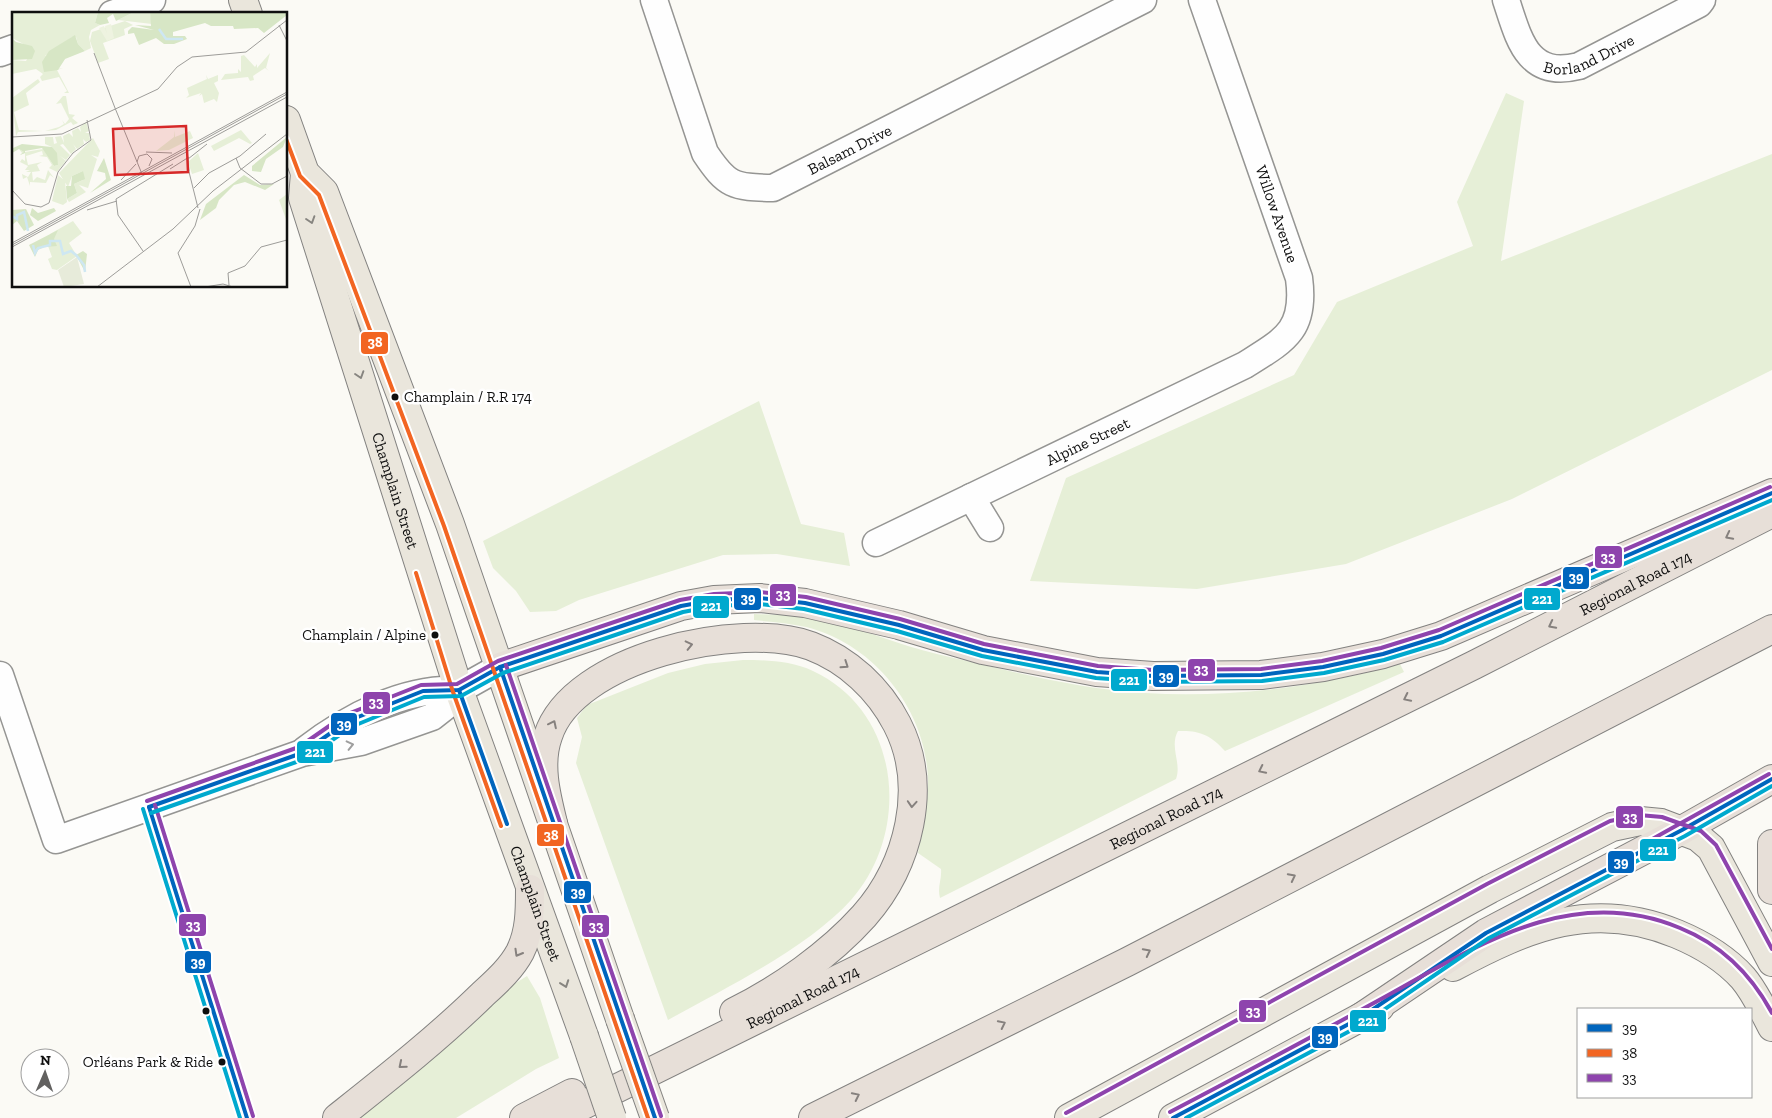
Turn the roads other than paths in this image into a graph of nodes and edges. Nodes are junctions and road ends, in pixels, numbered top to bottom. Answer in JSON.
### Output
{"nodes":[{"id":1,"x":152,"y":0,"type":"edge"},
{"id":2,"x":243,"y":0,"type":"edge"},
{"id":3,"x":654,"y":0,"type":"edge"},
{"id":4,"x":1143,"y":0,"type":"edge"},
{"id":5,"x":1202,"y":0,"type":"edge"},
{"id":6,"x":1506,"y":0,"type":"edge"},
{"id":7,"x":1702,"y":0,"type":"edge"},
{"id":8,"x":118,"y":12,"type":"edge"},
{"id":9,"x":247,"y":12,"type":"edge"},
{"id":10,"x":12,"y":49,"type":"edge"},
{"id":11,"x":0,"y":53,"type":"edge"},
{"id":12,"x":288,"y":125,"type":"edge"},
{"id":13,"x":306,"y":173,"type":"junction"},
{"id":14,"x":1205,"y":385,"type":"joint"},
{"id":15,"x":1772,"y":493,"type":"edge"},
{"id":16,"x":971,"y":497,"type":"junction"},
{"id":17,"x":1772,"y":514,"type":"edge"},
{"id":18,"x":990,"y":528,"type":"dead end"},
{"id":19,"x":876,"y":543,"type":"dead end"},
{"id":20,"x":1772,"y":629,"type":"edge"},
{"id":21,"x":500,"y":667,"type":"junction"},
{"id":22,"x":0,"y":675,"type":"edge"},
{"id":23,"x":459,"y":690,"type":"junction"},
{"id":24,"x":1772,"y":779,"type":"edge"},
{"id":25,"x":553,"y":823,"type":"junction"},
{"id":26,"x":1682,"y":830,"type":"junction"},
{"id":27,"x":1772,"y":844,"type":"edge"},
{"id":28,"x":530,"y":889,"type":"junction"},
{"id":29,"x":1772,"y":890,"type":"edge"},
{"id":30,"x":1772,"y":962,"type":"edge"},
{"id":31,"x":1360,"y":1018,"type":"junction"},
{"id":32,"x":1772,"y":1027,"type":"edge"},
{"id":33,"x":337,"y":1118,"type":"edge"},
{"id":34,"x":524,"y":1118,"type":"edge"},
{"id":35,"x":557,"y":1118,"type":"edge"},
{"id":36,"x":612,"y":1118,"type":"edge"},
{"id":37,"x":655,"y":1118,"type":"edge"},
{"id":38,"x":813,"y":1118,"type":"edge"},
{"id":39,"x":1069,"y":1118,"type":"edge"},
{"id":40,"x":1173,"y":1118,"type":"edge"}],
"edges":[{"from":1,"to":8,"type":"street"},
{"from":2,"to":9,"type":"main road"},
{"from":3,"to":4,"type":"street","name":"Balsam Drive"},
{"from":5,"to":14,"type":"street","name":"Willow Avenue"},
{"from":6,"to":7,"type":"street","name":"Borland Drive"},
{"from":10,"to":11,"type":"street"},
{"from":12,"to":13,"type":"main road","name":"Champlain Street"},
{"from":13,"to":21,"type":"main road","name":"Champlain Street"},
{"from":13,"to":23,"type":"main road","name":"Champlain Street","one_way":true},
{"from":14,"to":16,"type":"street","name":"Alpine Street"},
{"from":15,"to":21,"type":"highway"},
{"from":16,"to":18,"type":"street"},
{"from":16,"to":19,"type":"street","name":"Alpine Street"},
{"from":17,"to":35,"type":"highway","name":"Regional Road 174","one_way":true},
{"from":38,"to":20,"type":"highway","one_way":true},
{"from":21,"to":23,"type":"street"},
{"from":21,"to":25,"type":"main road","name":"Champlain Street"},
{"from":22,"to":23,"type":"street"},
{"from":23,"to":28,"type":"main road","name":"Champlain Street"},
{"from":24,"to":26,"type":"highway"},
{"from":25,"to":34,"type":"highway","one_way":true},
{"from":25,"to":37,"type":"main road","name":"Champlain Street","bridge":true},
{"from":26,"to":30,"type":"main road"},
{"from":26,"to":31,"type":"highway"},
{"from":26,"to":39,"type":"main road"},
{"from":27,"to":29,"type":"highway"},
{"from":28,"to":33,"type":"highway","one_way":true},
{"from":28,"to":36,"type":"main road","name":"Champlain Street","one_way":true,"bridge":true},
{"from":31,"to":32,"type":"main road"},
{"from":31,"to":40,"type":"main road"}]}
